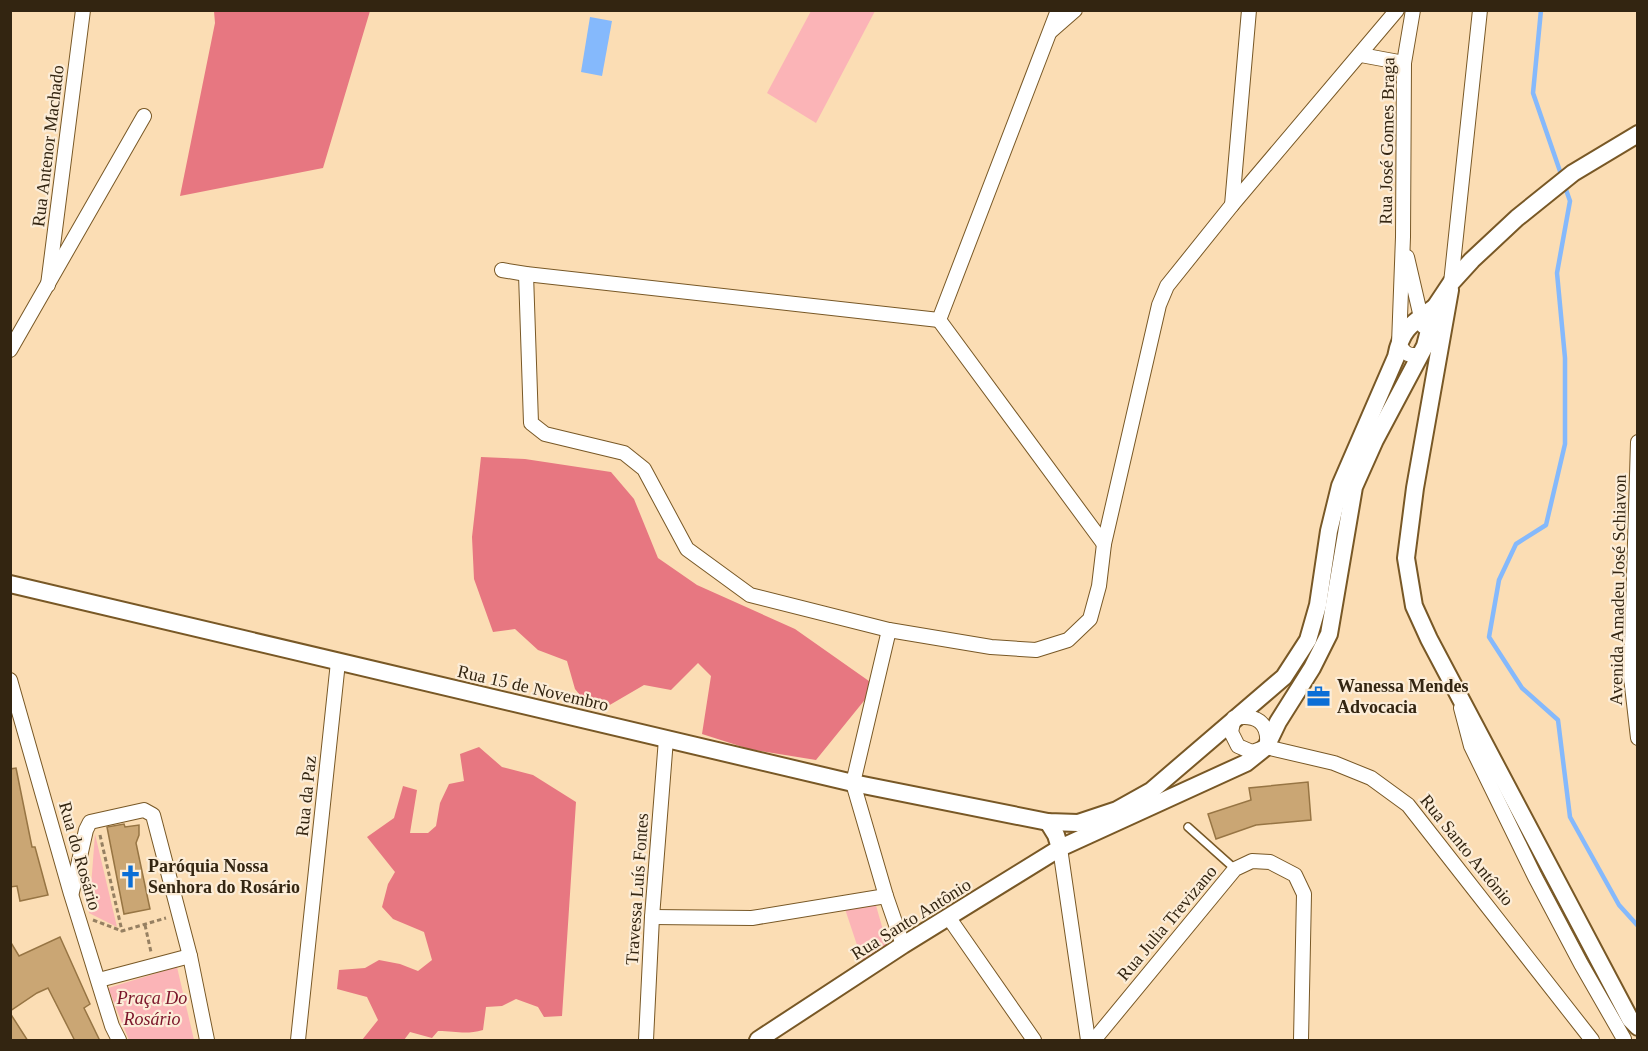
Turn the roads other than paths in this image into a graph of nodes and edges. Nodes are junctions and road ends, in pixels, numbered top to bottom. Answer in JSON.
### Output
{"nodes":[{"id":1,"x":83,"y":10,"type":"edge"},
{"id":2,"x":1058,"y":10,"type":"edge"},
{"id":3,"x":1075,"y":10,"type":"edge"},
{"id":4,"x":1249,"y":10,"type":"edge"},
{"id":5,"x":1397,"y":10,"type":"edge"},
{"id":6,"x":1413,"y":10,"type":"edge"},
{"id":7,"x":1480,"y":10,"type":"edge"},
{"id":8,"x":1050,"y":33,"type":"junction"},
{"id":9,"x":1361,"y":55,"type":"junction"},
{"id":10,"x":1404,"y":63,"type":"junction"},
{"id":11,"x":144,"y":116,"type":"dead end"},
{"id":12,"x":1638,"y":134,"type":"edge"},
{"id":13,"x":1232,"y":206,"type":"junction"},
{"id":14,"x":1403,"y":237,"type":"junction"},
{"id":15,"x":502,"y":270,"type":"dead end"},
{"id":16,"x":526,"y":274,"type":"junction"},
{"id":17,"x":1451,"y":283,"type":"junction"},
{"id":18,"x":48,"y":285,"type":"junction"},
{"id":19,"x":1435,"y":307,"type":"junction"},
{"id":20,"x":1420,"y":317,"type":"junction"},
{"id":21,"x":939,"y":320,"type":"junction"},
{"id":22,"x":1399,"y":344,"type":"junction"},
{"id":23,"x":10,"y":350,"type":"edge"},
{"id":24,"x":1423,"y":350,"type":"junction"},
{"id":25,"x":1638,"y":442,"type":"edge"},
{"id":26,"x":1104,"y":544,"type":"junction"},
{"id":27,"x":10,"y":584,"type":"edge"},
{"id":28,"x":890,"y":630,"type":"junction"},
{"id":29,"x":339,"y":662,"type":"junction"},
{"id":30,"x":11,"y":687,"type":"edge"},
{"id":31,"x":1455,"y":687,"type":"junction"},
{"id":32,"x":1234,"y":718,"type":"junction"},
{"id":33,"x":1638,"y":738,"type":"edge"},
{"id":34,"x":666,"y":739,"type":"junction"},
{"id":35,"x":1266,"y":747,"type":"junction"},
{"id":36,"x":853,"y":783,"type":"junction"},
{"id":37,"x":1047,"y":822,"type":"junction"},
{"id":38,"x":1188,"y":827,"type":"dead end"},
{"id":39,"x":1060,"y":848,"type":"junction"},
{"id":40,"x":1235,"y":869,"type":"junction"},
{"id":41,"x":71,"y":894,"type":"junction"},
{"id":42,"x":886,"y":896,"type":"junction"},
{"id":43,"x":652,"y":917,"type":"junction"},
{"id":44,"x":949,"y":918,"type":"junction"},
{"id":45,"x":903,"y":945,"type":"junction"},
{"id":46,"x":190,"y":956,"type":"junction"},
{"id":47,"x":99,"y":980,"type":"junction"},
{"id":48,"x":1634,"y":1023,"type":"edge"},
{"id":49,"x":1625,"y":1040,"type":"edge"},
{"id":50,"x":119,"y":1041,"type":"edge"},
{"id":51,"x":207,"y":1041,"type":"edge"},
{"id":52,"x":298,"y":1041,"type":"edge"},
{"id":53,"x":646,"y":1041,"type":"edge"},
{"id":54,"x":758,"y":1041,"type":"edge"},
{"id":55,"x":1034,"y":1041,"type":"edge"},
{"id":56,"x":1088,"y":1041,"type":"edge"},
{"id":57,"x":1094,"y":1041,"type":"edge"},
{"id":58,"x":1301,"y":1041,"type":"edge"},
{"id":59,"x":1592,"y":1041,"type":"edge"}],
"edges":[{"from":1,"to":18,"type":"street","name":"Rua Antenor Machado"},
{"from":2,"to":8,"type":"street"},
{"from":3,"to":8,"type":"street"},
{"from":4,"to":13,"type":"street"},
{"from":5,"to":9,"type":"street"},
{"from":6,"to":10,"type":"street","name":"Rua José Gomes Braga"},
{"from":7,"to":17,"type":"street"},
{"from":8,"to":21,"type":"street"},
{"from":9,"to":10,"type":"street"},
{"from":9,"to":13,"type":"street"},
{"from":10,"to":14,"type":"street","name":"Rua José Gomes Braga"},
{"from":11,"to":18,"type":"street"},
{"from":12,"to":17,"type":"street"},
{"from":13,"to":26,"type":"street"},
{"from":14,"to":20,"type":"street"},
{"from":14,"to":22,"type":"street"},
{"from":15,"to":16,"type":"street"},
{"from":16,"to":21,"type":"street"},
{"from":16,"to":28,"type":"street"},
{"from":17,"to":19,"type":"street"},
{"from":17,"to":31,"type":"street"},
{"from":18,"to":23,"type":"street"},
{"from":19,"to":20,"type":"street","name":"Rua 15 de Novembro"},
{"from":19,"to":24,"type":"street"},
{"from":20,"to":22,"type":"street","name":"Rua 15 de Novembro"},
{"from":20,"to":24,"type":"street"},
{"from":21,"to":26,"type":"street"},
{"from":22,"to":24,"type":"street"},
{"from":22,"to":32,"type":"street","name":"Rua 15 de Novembro"},
{"from":24,"to":35,"type":"street"},
{"from":25,"to":33,"type":"street","name":"Avenida Amadeu José Schiavon"},
{"from":26,"to":28,"type":"street"},
{"from":27,"to":29,"type":"street","name":"Rua 15 de Novembro"},
{"from":28,"to":36,"type":"street"},
{"from":29,"to":34,"type":"street","name":"Rua 15 de Novembro"},
{"from":29,"to":52,"type":"street","name":"Rua da Paz"},
{"from":30,"to":41,"type":"street","name":"Rua do Rosário"},
{"from":31,"to":48,"type":"street"},
{"from":31,"to":49,"type":"street"},
{"from":32,"to":35,"type":"street"},
{"from":32,"to":35,"type":"street"},
{"from":32,"to":37,"type":"street","name":"Rua 15 de Novembro"},
{"from":34,"to":36,"type":"street","name":"Rua 15 de Novembro"},
{"from":34,"to":43,"type":"street","name":"Travessa Luís Fontes"},
{"from":35,"to":39,"type":"street","name":"Rua Santo Antônio"},
{"from":35,"to":59,"type":"street","name":"Rua Santo Antônio"},
{"from":36,"to":37,"type":"street","name":"Rua 15 de Novembro"},
{"from":36,"to":42,"type":"street"},
{"from":37,"to":39,"type":"street"},
{"from":38,"to":40,"type":"lane"},
{"from":39,"to":44,"type":"street","name":"Rua Santo Antônio"},
{"from":39,"to":56,"type":"street"},
{"from":40,"to":57,"type":"street","name":"Rua Julia Trevizano"},
{"from":40,"to":58,"type":"street","name":"Rua Julia Trevizano"},
{"from":41,"to":46,"type":"street"},
{"from":41,"to":47,"type":"street","name":"Rua do Rosário"},
{"from":42,"to":43,"type":"street"},
{"from":42,"to":45,"type":"street"},
{"from":43,"to":53,"type":"street","name":"Travessa Luís Fontes"},
{"from":44,"to":45,"type":"street","name":"Rua Santo Antônio"},
{"from":44,"to":55,"type":"street"},
{"from":45,"to":54,"type":"street","name":"Rua Santo Antônio"},
{"from":46,"to":47,"type":"street"},
{"from":46,"to":51,"type":"street"},
{"from":47,"to":50,"type":"street","name":"Rua do Rosário"},
{"from":48,"to":49,"type":"street"}]}
